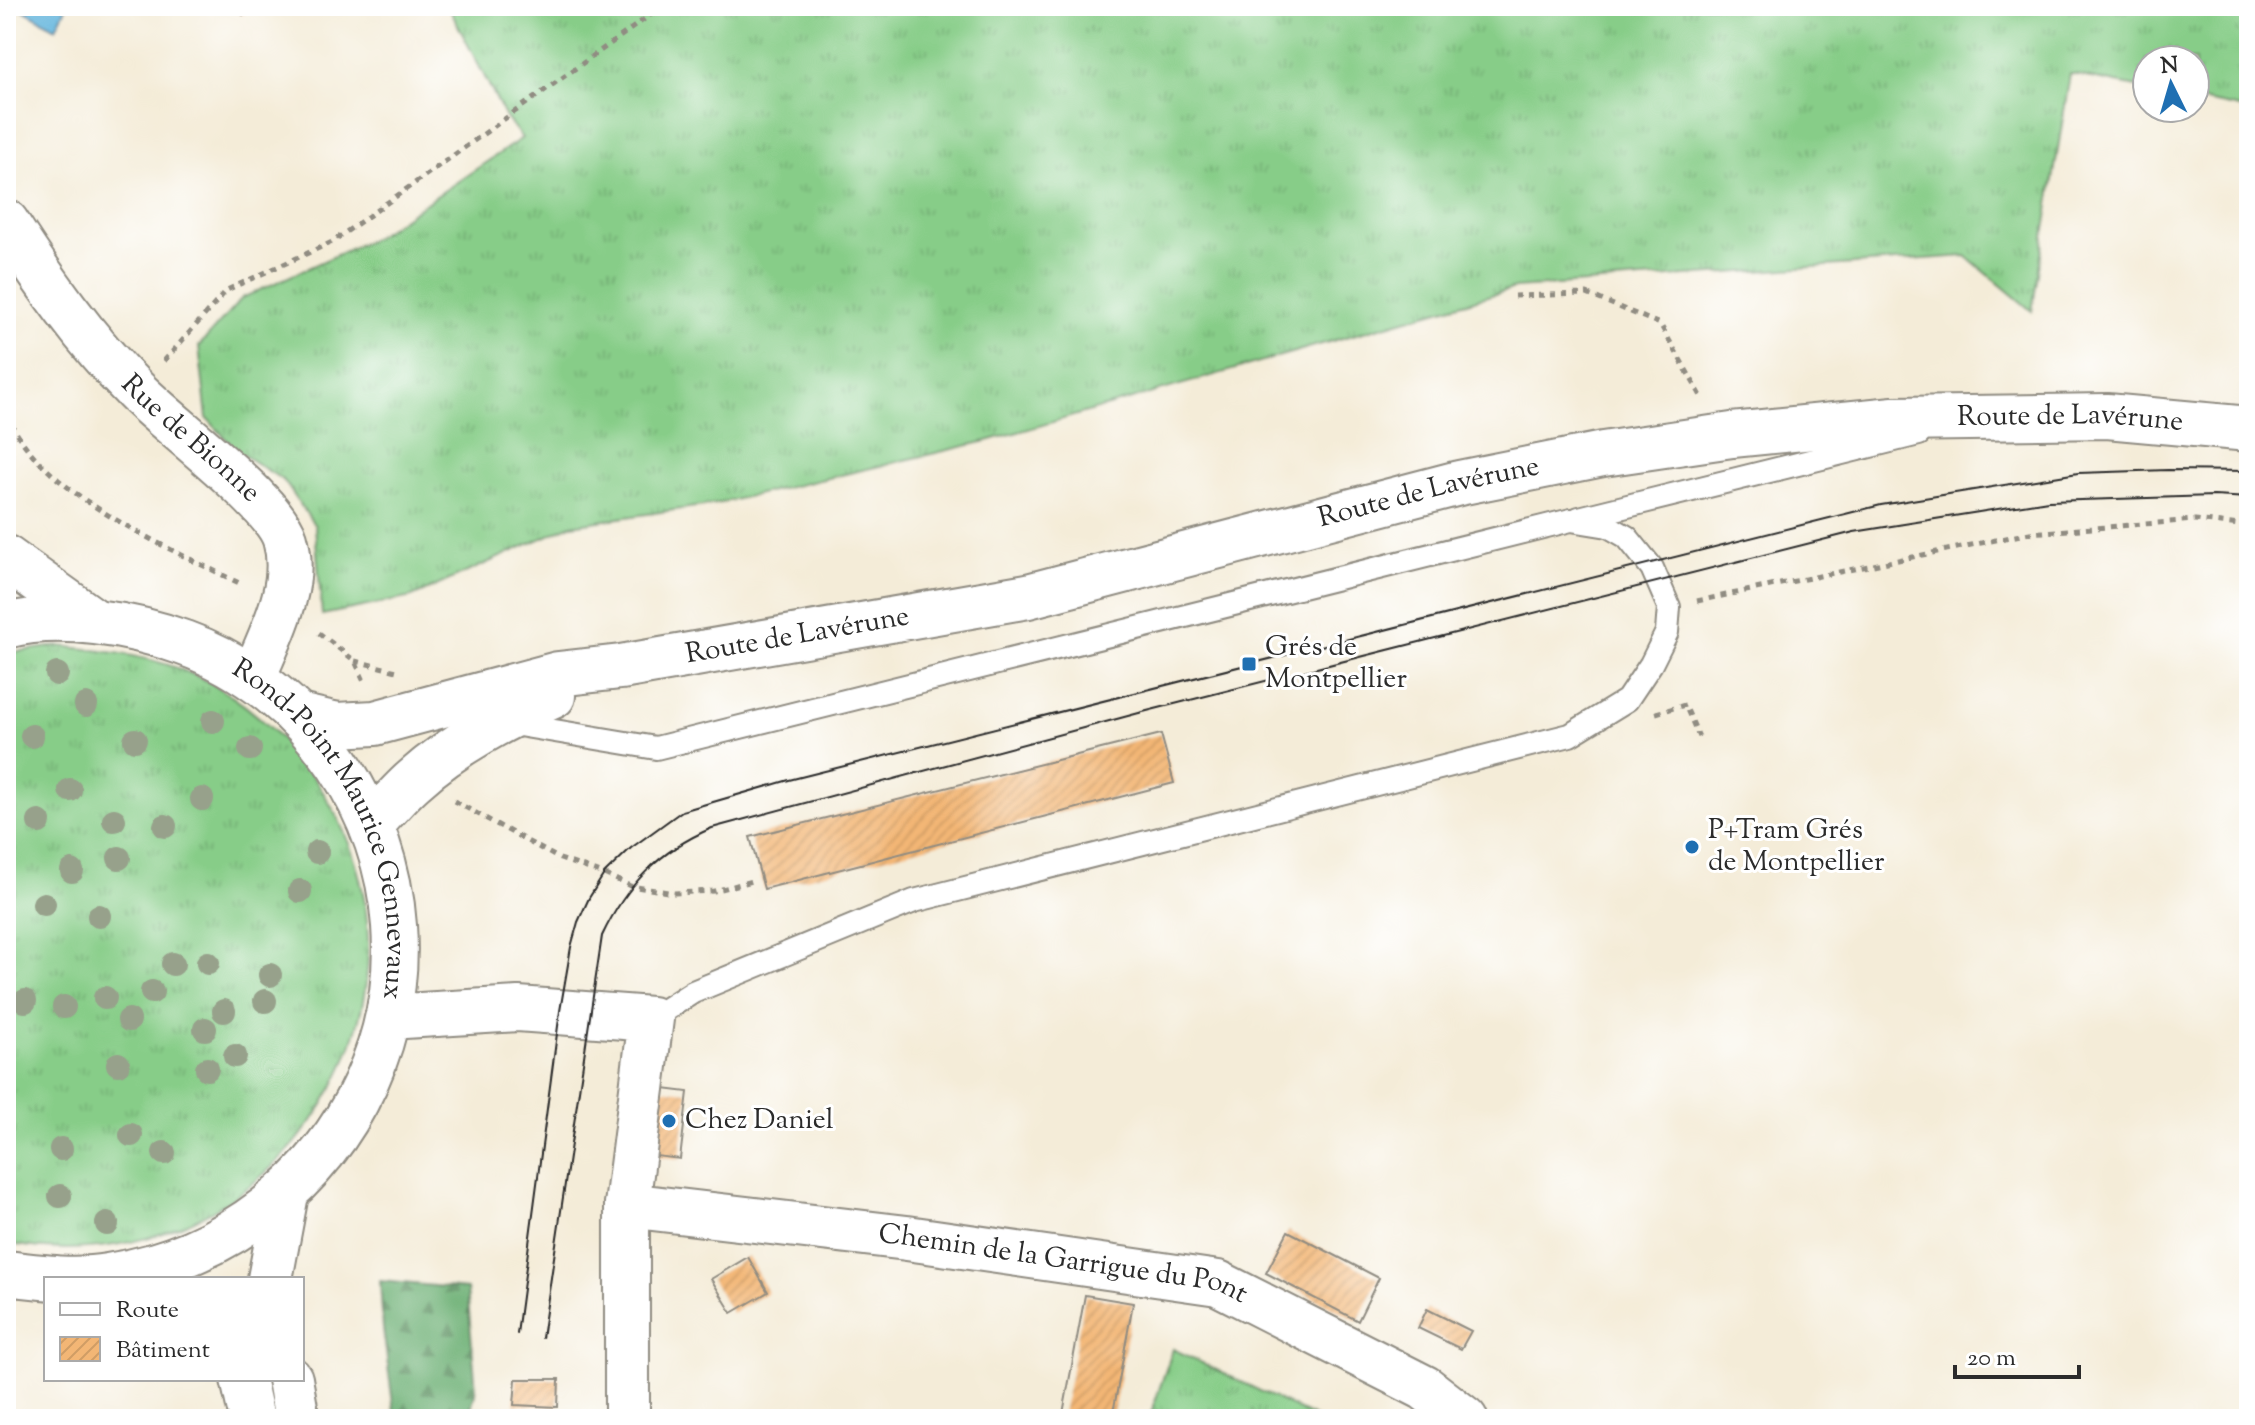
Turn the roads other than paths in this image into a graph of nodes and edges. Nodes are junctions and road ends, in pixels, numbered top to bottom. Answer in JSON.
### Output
{"nodes":[{"id":1,"x":6,"y":222,"type":"edge"},
{"id":2,"x":1989,"y":417,"type":"junction"},
{"id":3,"x":2249,"y":429,"type":"edge"},
{"id":4,"x":1571,"y":520,"type":"junction"},
{"id":5,"x":6,"y":558,"type":"edge"},
{"id":6,"x":94,"y":621,"type":"junction"},
{"id":7,"x":6,"y":626,"type":"edge"},
{"id":8,"x":621,"y":667,"type":"junction"},
{"id":9,"x":253,"y":678,"type":"junction"},
{"id":10,"x":298,"y":716,"type":"junction"},
{"id":11,"x":497,"y":721,"type":"junction"},
{"id":12,"x":371,"y":825,"type":"junction"},
{"id":13,"x":388,"y":1017,"type":"junction"},
{"id":14,"x":651,"y":1019,"type":"junction"},
{"id":15,"x":286,"y":1194,"type":"junction"},
{"id":16,"x":627,"y":1205,"type":"junction"},
{"id":17,"x":6,"y":1273,"type":"edge"},
{"id":18,"x":113,"y":1277,"type":"edge"},
{"id":19,"x":270,"y":1277,"type":"edge"},
{"id":20,"x":44,"y":1278,"type":"edge"},
{"id":21,"x":243,"y":1381,"type":"edge"},
{"id":22,"x":290,"y":1381,"type":"edge"},
{"id":23,"x":252,"y":1419,"type":"edge"},
{"id":24,"x":297,"y":1419,"type":"edge"},
{"id":25,"x":627,"y":1419,"type":"edge"},
{"id":26,"x":1465,"y":1419,"type":"edge"}],
"edges":[{"from":1,"to":9,"type":"main road","name":"Rue de Bionne"},
{"from":2,"to":3,"type":"main road","name":"Route de Lavérune"},
{"from":2,"to":4,"type":"lane"},
{"from":2,"to":8,"type":"main road","name":"Route de Lavérune"},
{"from":4,"to":11,"type":"lane"},
{"from":4,"to":14,"type":"lane"},
{"from":5,"to":6,"type":"main road"},
{"from":6,"to":7,"type":"main road","name":"Rond-Point Maurice Gennevaux"},
{"from":6,"to":9,"type":"main road","name":"Rond-Point Maurice Gennevaux"},
{"from":8,"to":10,"type":"main road","name":"Route de Lavérune"},
{"from":8,"to":11,"type":"main road","name":"Route de Lavérune"},
{"from":9,"to":10,"type":"main road","name":"Rond-Point Maurice Gennevaux"},
{"from":10,"to":12,"type":"main road","name":"Rond-Point Maurice Gennevaux"},
{"from":11,"to":12,"type":"main road","name":"Route de Lavérune"},
{"from":12,"to":13,"type":"main road","name":"Rond-Point Maurice Gennevaux"},
{"from":13,"to":14,"type":"main road"},
{"from":13,"to":15,"type":"main road","name":"Rond-Point Maurice Gennevaux"},
{"from":14,"to":16,"type":"main road"},
{"from":15,"to":18,"type":"main road","name":"Rond-Point Maurice Gennevaux"},
{"from":15,"to":19,"type":"main road"},
{"from":16,"to":25,"type":"main road"},
{"from":16,"to":26,"type":"main road","name":"Chemin de la Garrigue du Pont"},
{"from":17,"to":20,"type":"main road","name":"Rond-Point Maurice Gennevaux"},
{"from":21,"to":23,"type":"main road"},
{"from":22,"to":24,"type":"main road"}]}
